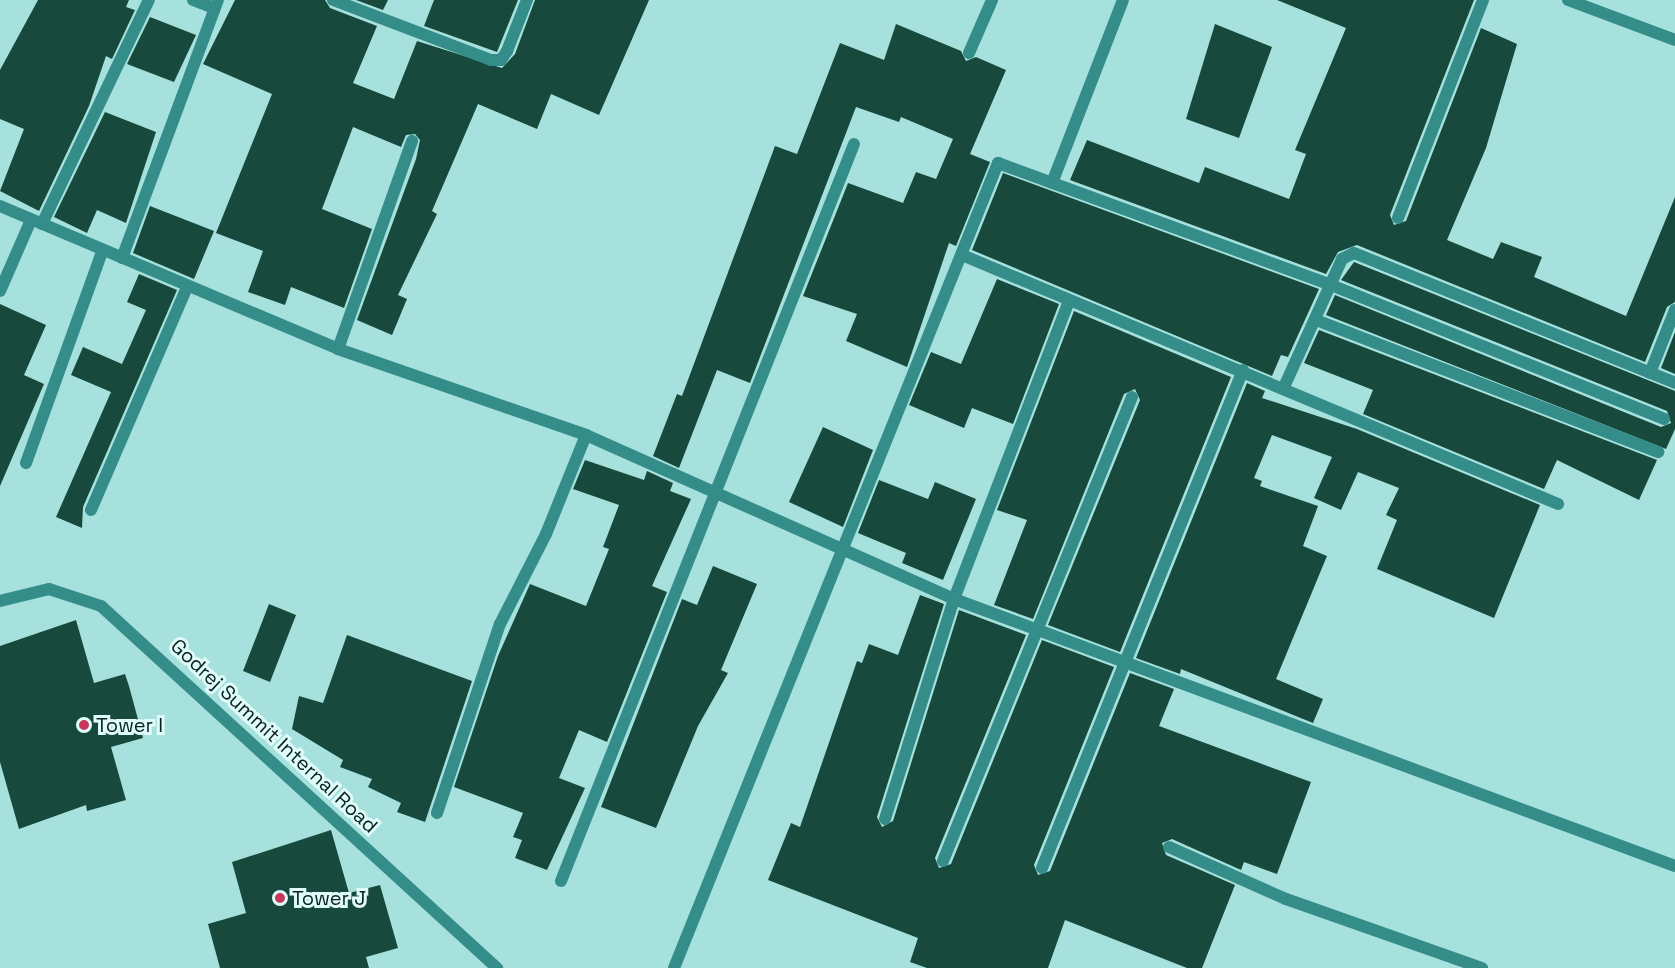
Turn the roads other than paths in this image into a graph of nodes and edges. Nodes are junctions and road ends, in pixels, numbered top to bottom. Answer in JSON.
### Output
{"nodes":[{"id":1,"x":149,"y":0,"type":"edge"},
{"id":2,"x":193,"y":0,"type":"edge"},
{"id":3,"x":333,"y":0,"type":"edge"},
{"id":4,"x":527,"y":0,"type":"edge"},
{"id":5,"x":992,"y":0,"type":"edge"},
{"id":6,"x":1123,"y":0,"type":"edge"},
{"id":7,"x":1483,"y":0,"type":"edge"},
{"id":8,"x":1568,"y":0,"type":"edge"},
{"id":9,"x":216,"y":4,"type":"edge"},
{"id":10,"x":1675,"y":40,"type":"edge"},
{"id":11,"x":969,"y":53,"type":"dead end"},
{"id":12,"x":412,"y":141,"type":"dead end"},
{"id":13,"x":854,"y":144,"type":"dead end"},
{"id":14,"x":1052,"y":183,"type":"junction"},
{"id":15,"x":0,"y":206,"type":"edge"},
{"id":16,"x":1398,"y":218,"type":"dead end"},
{"id":17,"x":36,"y":222,"type":"junction"},
{"id":18,"x":102,"y":252,"type":"junction"},
{"id":19,"x":962,"y":255,"type":"junction"},
{"id":20,"x":122,"y":258,"type":"junction"},
{"id":21,"x":1331,"y":285,"type":"junction"},
{"id":22,"x":187,"y":287,"type":"junction"},
{"id":23,"x":0,"y":291,"type":"edge"},
{"id":24,"x":1069,"y":301,"type":"junction"},
{"id":25,"x":1675,"y":310,"type":"edge"},
{"id":26,"x":1316,"y":320,"type":"junction"},
{"id":27,"x":338,"y":349,"type":"junction"},
{"id":28,"x":1243,"y":370,"type":"junction"},
{"id":29,"x":1650,"y":373,"type":"junction"},
{"id":30,"x":1675,"y":383,"type":"edge"},
{"id":31,"x":1284,"y":387,"type":"junction"},
{"id":32,"x":1132,"y":398,"type":"dead end"},
{"id":33,"x":1664,"y":419,"type":"dead end"},
{"id":34,"x":586,"y":435,"type":"junction"},
{"id":35,"x":1658,"y":453,"type":"dead end"},
{"id":36,"x":26,"y":463,"type":"dead end"},
{"id":37,"x":718,"y":496,"type":"junction"},
{"id":38,"x":1558,"y":504,"type":"dead end"},
{"id":39,"x":91,"y":510,"type":"dead end"},
{"id":40,"x":838,"y":552,"type":"junction"},
{"id":41,"x":954,"y":599,"type":"junction"},
{"id":42,"x":0,"y":601,"type":"edge"},
{"id":43,"x":1039,"y":631,"type":"junction"},
{"id":44,"x":1126,"y":665,"type":"junction"},
{"id":45,"x":437,"y":813,"type":"dead end"},
{"id":46,"x":885,"y":819,"type":"dead end"},
{"id":47,"x":1169,"y":847,"type":"dead end"},
{"id":48,"x":943,"y":861,"type":"dead end"},
{"id":49,"x":1675,"y":866,"type":"edge"},
{"id":50,"x":1042,"y":868,"type":"dead end"},
{"id":51,"x":561,"y":881,"type":"dead end"},
{"id":52,"x":497,"y":968,"type":"edge"},
{"id":53,"x":674,"y":968,"type":"edge"},
{"id":54,"x":1482,"y":968,"type":"edge"}],
"edges":[{"from":1,"to":17,"type":"street"},
{"from":2,"to":9,"type":"street"},
{"from":3,"to":4,"type":"street"},
{"from":5,"to":11,"type":"street"},
{"from":6,"to":14,"type":"street"},
{"from":7,"to":16,"type":"street"},
{"from":8,"to":10,"type":"street"},
{"from":9,"to":20,"type":"street"},
{"from":12,"to":27,"type":"street"},
{"from":13,"to":37,"type":"street"},
{"from":14,"to":19,"type":"street"},
{"from":14,"to":21,"type":"street"},
{"from":15,"to":17,"type":"street"},
{"from":17,"to":18,"type":"street"},
{"from":17,"to":23,"type":"street"},
{"from":18,"to":20,"type":"street"},
{"from":18,"to":36,"type":"street"},
{"from":19,"to":24,"type":"street"},
{"from":19,"to":40,"type":"street"},
{"from":20,"to":22,"type":"street"},
{"from":21,"to":26,"type":"street"},
{"from":21,"to":29,"type":"street"},
{"from":21,"to":33,"type":"street"},
{"from":22,"to":27,"type":"street"},
{"from":22,"to":39,"type":"street"},
{"from":24,"to":28,"type":"street"},
{"from":24,"to":41,"type":"street"},
{"from":25,"to":29,"type":"street"},
{"from":26,"to":31,"type":"street"},
{"from":26,"to":35,"type":"street"},
{"from":27,"to":34,"type":"street"},
{"from":28,"to":31,"type":"street"},
{"from":28,"to":44,"type":"street"},
{"from":29,"to":30,"type":"street"},
{"from":31,"to":38,"type":"street"},
{"from":32,"to":43,"type":"street"},
{"from":34,"to":37,"type":"street"},
{"from":34,"to":45,"type":"street"},
{"from":37,"to":40,"type":"street"},
{"from":37,"to":51,"type":"street"},
{"from":40,"to":41,"type":"street"},
{"from":40,"to":53,"type":"street"},
{"from":41,"to":43,"type":"street"},
{"from":41,"to":46,"type":"street"},
{"from":42,"to":52,"type":"street","name":"Godrej Summit Internal Road"},
{"from":43,"to":44,"type":"street"},
{"from":43,"to":48,"type":"street"},
{"from":44,"to":49,"type":"street"},
{"from":44,"to":50,"type":"street"},
{"from":47,"to":54,"type":"street"}]}
